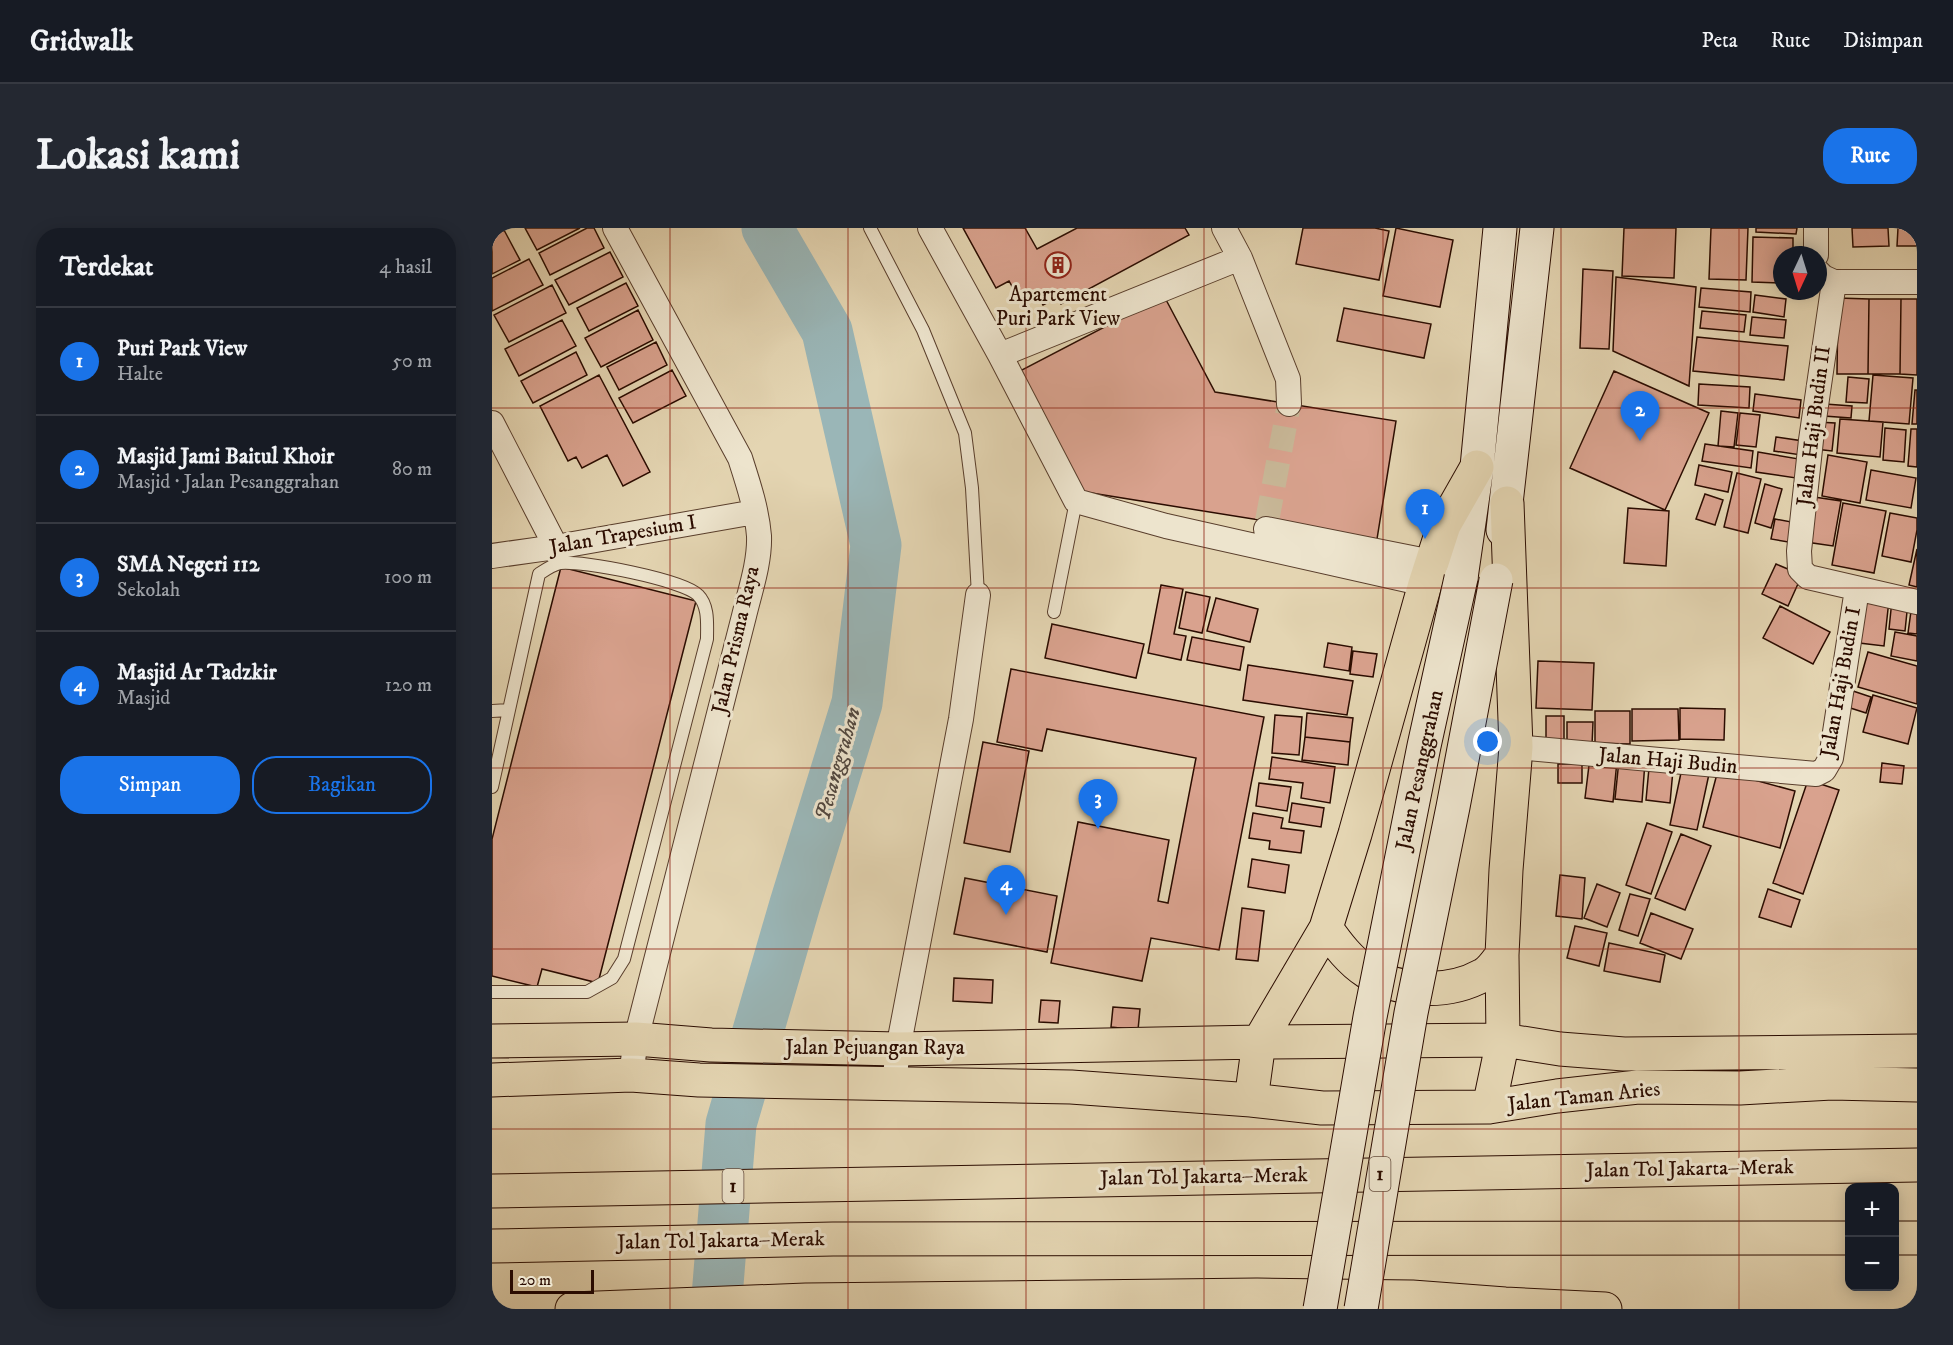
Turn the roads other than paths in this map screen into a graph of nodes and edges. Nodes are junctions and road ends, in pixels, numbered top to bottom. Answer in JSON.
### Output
{"nodes":[{"id":1,"x":615,"y":228,"type":"edge"},
{"id":2,"x":870,"y":228,"type":"edge"},
{"id":3,"x":930,"y":228,"type":"edge"},
{"id":4,"x":1224,"y":228,"type":"edge"},
{"id":5,"x":1500,"y":228,"type":"edge"},
{"id":6,"x":1537,"y":228,"type":"edge"},
{"id":7,"x":1816,"y":228,"type":"edge"},
{"id":8,"x":1816,"y":246,"type":"edge"},
{"id":9,"x":1240,"y":258,"type":"junction"},
{"id":10,"x":1827,"y":277,"type":"edge"},
{"id":11,"x":1917,"y":282,"type":"edge"},
{"id":12,"x":1824,"y":300,"type":"edge"},
{"id":13,"x":1000,"y":355,"type":"junction"},
{"id":14,"x":1289,"y":404,"type":"tunnel mouth"},
{"id":15,"x":492,"y":423,"type":"edge"},
{"id":16,"x":1477,"y":467,"type":"junction"},
{"id":17,"x":1076,"y":501,"type":"junction"},
{"id":18,"x":1507,"y":503,"type":"junction"},
{"id":19,"x":755,"y":512,"type":"junction"},
{"id":20,"x":556,"y":548,"type":"junction"},
{"id":21,"x":492,"y":556,"type":"edge"},
{"id":22,"x":1428,"y":573,"type":"junction"},
{"id":23,"x":1857,"y":589,"type":"junction"},
{"id":24,"x":978,"y":595,"type":"joint"},
{"id":25,"x":1917,"y":602,"type":"edge"},
{"id":26,"x":1054,"y":612,"type":"dead end"},
{"id":27,"x":509,"y":710,"type":"junction"},
{"id":28,"x":492,"y":711,"type":"edge"},
{"id":29,"x":1516,"y":747,"type":"junction"},
{"id":30,"x":1819,"y":772,"type":"joint"},
{"id":31,"x":492,"y":787,"type":"edge"},
{"id":32,"x":1326,"y":928,"type":"junction"},
{"id":33,"x":1502,"y":955,"type":"junction"},
{"id":34,"x":492,"y":992,"type":"edge"},
{"id":35,"x":636,"y":1039,"type":"junction"},
{"id":36,"x":1503,"y":1040,"type":"junction"},
{"id":37,"x":492,"y":1041,"type":"edge"},
{"id":38,"x":1259,"y":1042,"type":"junction"},
{"id":39,"x":898,"y":1049,"type":"junction"},
{"id":40,"x":1917,"y":1051,"type":"edge"},
{"id":41,"x":631,"y":1075,"type":"junction"},
{"id":42,"x":492,"y":1080,"type":"edge"},
{"id":43,"x":894,"y":1083,"type":"junction"},
{"id":44,"x":1917,"y":1085,"type":"edge"},
{"id":45,"x":1251,"y":1100,"type":"junction"},
{"id":46,"x":1489,"y":1107,"type":"junction"},
{"id":47,"x":1917,"y":1165,"type":"edge"},
{"id":48,"x":492,"y":1191,"type":"edge"},
{"id":49,"x":1845,"y":1238,"type":"edge"},
{"id":50,"x":1899,"y":1238,"type":"edge"},
{"id":51,"x":1917,"y":1238,"type":"edge"},
{"id":52,"x":492,"y":1246,"type":"edge"},
{"id":53,"x":1250,"y":1302,"type":"edge"},
{"id":54,"x":1418,"y":1303,"type":"edge"},
{"id":55,"x":628,"y":1308,"type":"edge"},
{"id":56,"x":572,"y":1309,"type":"edge"},
{"id":57,"x":1320,"y":1309,"type":"edge"},
{"id":58,"x":1361,"y":1309,"type":"edge"},
{"id":59,"x":1605,"y":1309,"type":"edge"}],
"edges":[{"from":1,"to":19,"type":"street","name":"Jalan Prisma Raya"},
{"from":2,"to":24,"type":"lane"},
{"from":3,"to":13,"type":"street"},
{"from":4,"to":9,"type":"street"},
{"from":5,"to":16,"type":"main road","name":"Jalan Pesanggrahan"},
{"from":6,"to":18,"type":"main road","name":"Jalan Pesanggrahan"},
{"from":7,"to":8,"type":"street"},
{"from":9,"to":13,"type":"street"},
{"from":9,"to":14,"type":"street"},
{"from":10,"to":11,"type":"street"},
{"from":12,"to":23,"type":"street","name":"Jalan Haji Budin II"},
{"from":13,"to":17,"type":"street"},
{"from":15,"to":20,"type":"street"},
{"from":16,"to":22,"type":"main road"},
{"from":16,"to":57,"type":"main road","name":"Jalan Pesanggrahan","bridge":true},
{"from":17,"to":22,"type":"street"},
{"from":17,"to":26,"type":"lane"},
{"from":18,"to":29,"type":"main road"},
{"from":18,"to":58,"type":"main road","name":"Jalan Pesanggrahan","bridge":true},
{"from":19,"to":20,"type":"street","name":"Jalan Trapesium I"},
{"from":19,"to":35,"type":"street","name":"Jalan Prisma Raya"},
{"from":20,"to":21,"type":"street","name":"Jalan Trapesium I"},
{"from":22,"to":32,"type":"main road"},
{"from":23,"to":25,"type":"street"},
{"from":23,"to":30,"type":"street","name":"Jalan Haji Budin I"},
{"from":24,"to":39,"type":"street"},
{"from":27,"to":28,"type":"lane"},
{"from":27,"to":31,"type":"lane"},
{"from":27,"to":34,"type":"lane"},
{"from":29,"to":30,"type":"street","name":"Jalan Haji Budin"},
{"from":29,"to":33,"type":"main road"},
{"from":32,"to":33,"type":"main road"},
{"from":32,"to":38,"type":"main road"},
{"from":33,"to":36,"type":"main road"},
{"from":35,"to":37,"type":"main road","name":"Jalan Pejuangan Raya"},
{"from":35,"to":39,"type":"main road","name":"Jalan Pejuangan Raya"},
{"from":35,"to":41,"type":"street","name":"Jalan Prisma Raya"},
{"from":36,"to":38,"type":"main road","name":"Jalan Taman Aries"},
{"from":36,"to":40,"type":"main road","name":"Jalan Taman Aries"},
{"from":36,"to":46,"type":"main road"},
{"from":38,"to":39,"type":"main road","name":"Jalan Pejuangan Raya"},
{"from":38,"to":45,"type":"main road"},
{"from":39,"to":43,"type":"street"},
{"from":41,"to":42,"type":"main road","name":"Jalan Pejuangan Raya"},
{"from":41,"to":43,"type":"main road","name":"Jalan Pejuangan Raya"},
{"from":43,"to":45,"type":"main road","name":"Jalan Pejuangan Raya"},
{"from":44,"to":46,"type":"main road","name":"Jalan Taman Aries"},
{"from":45,"to":46,"type":"main road","name":"Jalan Taman Aries"},
{"from":47,"to":48,"type":"main road","name":"Jalan Tol Jakarta–Merak","number":"1"},
{"from":49,"to":52,"type":"main road","name":"Jalan Tol Jakarta–Merak"},
{"from":50,"to":51,"type":"main road"},
{"from":53,"to":54,"type":"main road"},
{"from":53,"to":55,"type":"main road"},
{"from":54,"to":59,"type":"main road"},
{"from":55,"to":56,"type":"main road"}]}
